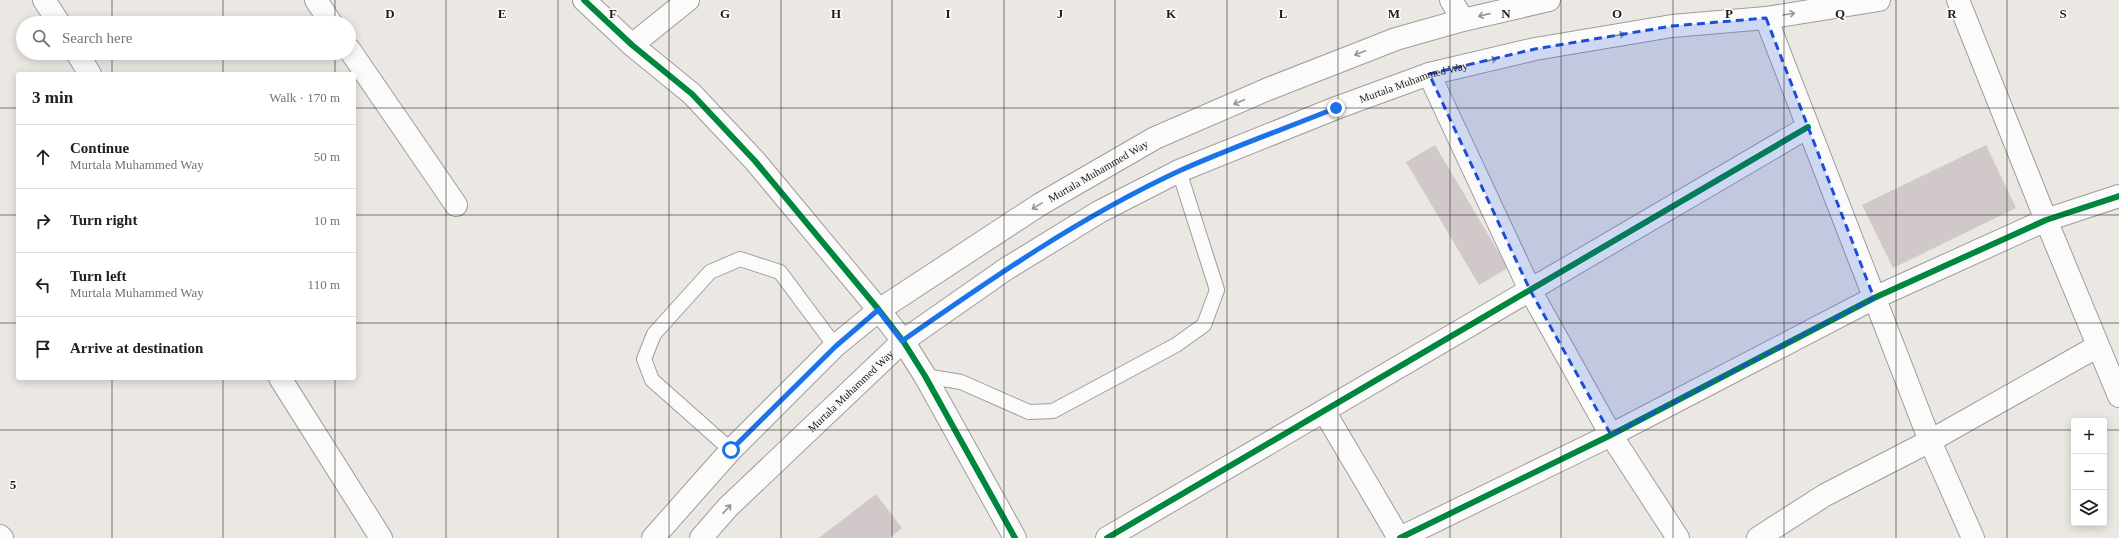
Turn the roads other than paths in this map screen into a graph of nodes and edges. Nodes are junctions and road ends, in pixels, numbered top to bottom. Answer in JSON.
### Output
{"nodes":[{"id":1,"x":44,"y":0,"type":"edge"},
{"id":2,"x":316,"y":0,"type":"edge"},
{"id":3,"x":584,"y":0,"type":"edge"},
{"id":4,"x":688,"y":0,"type":"edge"},
{"id":5,"x":1451,"y":0,"type":"edge"},
{"id":6,"x":1549,"y":0,"type":"edge"},
{"id":7,"x":1879,"y":0,"type":"edge"},
{"id":8,"x":1958,"y":0,"type":"edge"},
{"id":9,"x":54,"y":16,"type":"edge"},
{"id":10,"x":326,"y":16,"type":"edge"},
{"id":11,"x":1766,"y":18,"type":"junction"},
{"id":12,"x":1463,"y":20,"type":"junction"},
{"id":13,"x":632,"y":45,"type":"junction"},
{"id":14,"x":356,"y":59,"type":"edge"},
{"id":15,"x":81,"y":60,"type":"edge"},
{"id":16,"x":89,"y":72,"type":"edge"},
{"id":17,"x":1428,"y":74,"type":"junction"},
{"id":18,"x":1808,"y":127,"type":"junction"},
{"id":19,"x":1179,"y":171,"type":"junction"},
{"id":20,"x":2119,"y":196,"type":"edge"},
{"id":21,"x":456,"y":205,"type":"dead end"},
{"id":22,"x":2046,"y":220,"type":"junction"},
{"id":23,"x":1530,"y":290,"type":"junction"},
{"id":24,"x":1874,"y":298,"type":"junction"},
{"id":25,"x":878,"y":310,"type":"junction"},
{"id":26,"x":902,"y":341,"type":"junction"},
{"id":27,"x":836,"y":346,"type":"junction"},
{"id":28,"x":2098,"y":346,"type":"junction"},
{"id":29,"x":925,"y":376,"type":"junction"},
{"id":30,"x":281,"y":380,"type":"edge"},
{"id":31,"x":2119,"y":396,"type":"edge"},
{"id":32,"x":1324,"y":411,"type":"junction"},
{"id":33,"x":1611,"y":435,"type":"junction"},
{"id":34,"x":1930,"y":441,"type":"junction"},
{"id":35,"x":731,"y":450,"type":"junction"},
{"id":36,"x":380,"y":538,"type":"edge"},
{"id":37,"x":654,"y":538,"type":"edge"},
{"id":38,"x":701,"y":538,"type":"edge"},
{"id":39,"x":1015,"y":538,"type":"edge"},
{"id":40,"x":1107,"y":538,"type":"edge"},
{"id":41,"x":1400,"y":538,"type":"edge"},
{"id":42,"x":1678,"y":538,"type":"edge"},
{"id":43,"x":1758,"y":538,"type":"edge"},
{"id":44,"x":1973,"y":538,"type":"edge"}],
"edges":[{"from":1,"to":9,"type":"street"},
{"from":2,"to":10,"type":"street"},
{"from":3,"to":13,"type":"street"},
{"from":4,"to":13,"type":"street"},
{"from":5,"to":12,"type":"street"},
{"from":6,"to":12,"type":"street","name":"Murtala Muhammed Way","one_way":true},
{"from":11,"to":7,"type":"street","name":"Murtala Muhammed Way","one_way":true},
{"from":8,"to":22,"type":"street"},
{"from":17,"to":11,"type":"street","name":"Murtala Muhammed Way","one_way":true},
{"from":11,"to":18,"type":"street"},
{"from":12,"to":25,"type":"street","name":"Murtala Muhammed Way","one_way":true},
{"from":13,"to":25,"type":"street"},
{"from":14,"to":21,"type":"street"},
{"from":15,"to":16,"type":"street"},
{"from":17,"to":19,"type":"street","name":"Murtala Muhammed Way"},
{"from":17,"to":23,"type":"street"},
{"from":18,"to":23,"type":"street"},
{"from":18,"to":24,"type":"street"},
{"from":19,"to":26,"type":"street","name":"Murtala Muhammed Way"},
{"from":19,"to":29,"type":"lane"},
{"from":20,"to":22,"type":"street"},
{"from":22,"to":24,"type":"street"},
{"from":22,"to":28,"type":"street"},
{"from":23,"to":32,"type":"street"},
{"from":23,"to":33,"type":"street"},
{"from":24,"to":33,"type":"street"},
{"from":24,"to":34,"type":"street"},
{"from":25,"to":26,"type":"street"},
{"from":25,"to":27,"type":"street","name":"Murtala Muhammed Way"},
{"from":26,"to":29,"type":"street"},
{"from":38,"to":26,"type":"street","name":"Murtala Muhammed Way","one_way":true},
{"from":27,"to":35,"type":"street","name":"Murtala Muhammed Way"},
{"from":27,"to":35,"type":"lane"},
{"from":28,"to":31,"type":"street"},
{"from":28,"to":34,"type":"street"},
{"from":29,"to":39,"type":"street"},
{"from":30,"to":36,"type":"street"},
{"from":32,"to":40,"type":"street"},
{"from":32,"to":41,"type":"street"},
{"from":33,"to":41,"type":"street"},
{"from":33,"to":42,"type":"street"},
{"from":34,"to":43,"type":"street"},
{"from":34,"to":44,"type":"street"},
{"from":35,"to":37,"type":"street","name":"Murtala Muhammed Way"}]}
